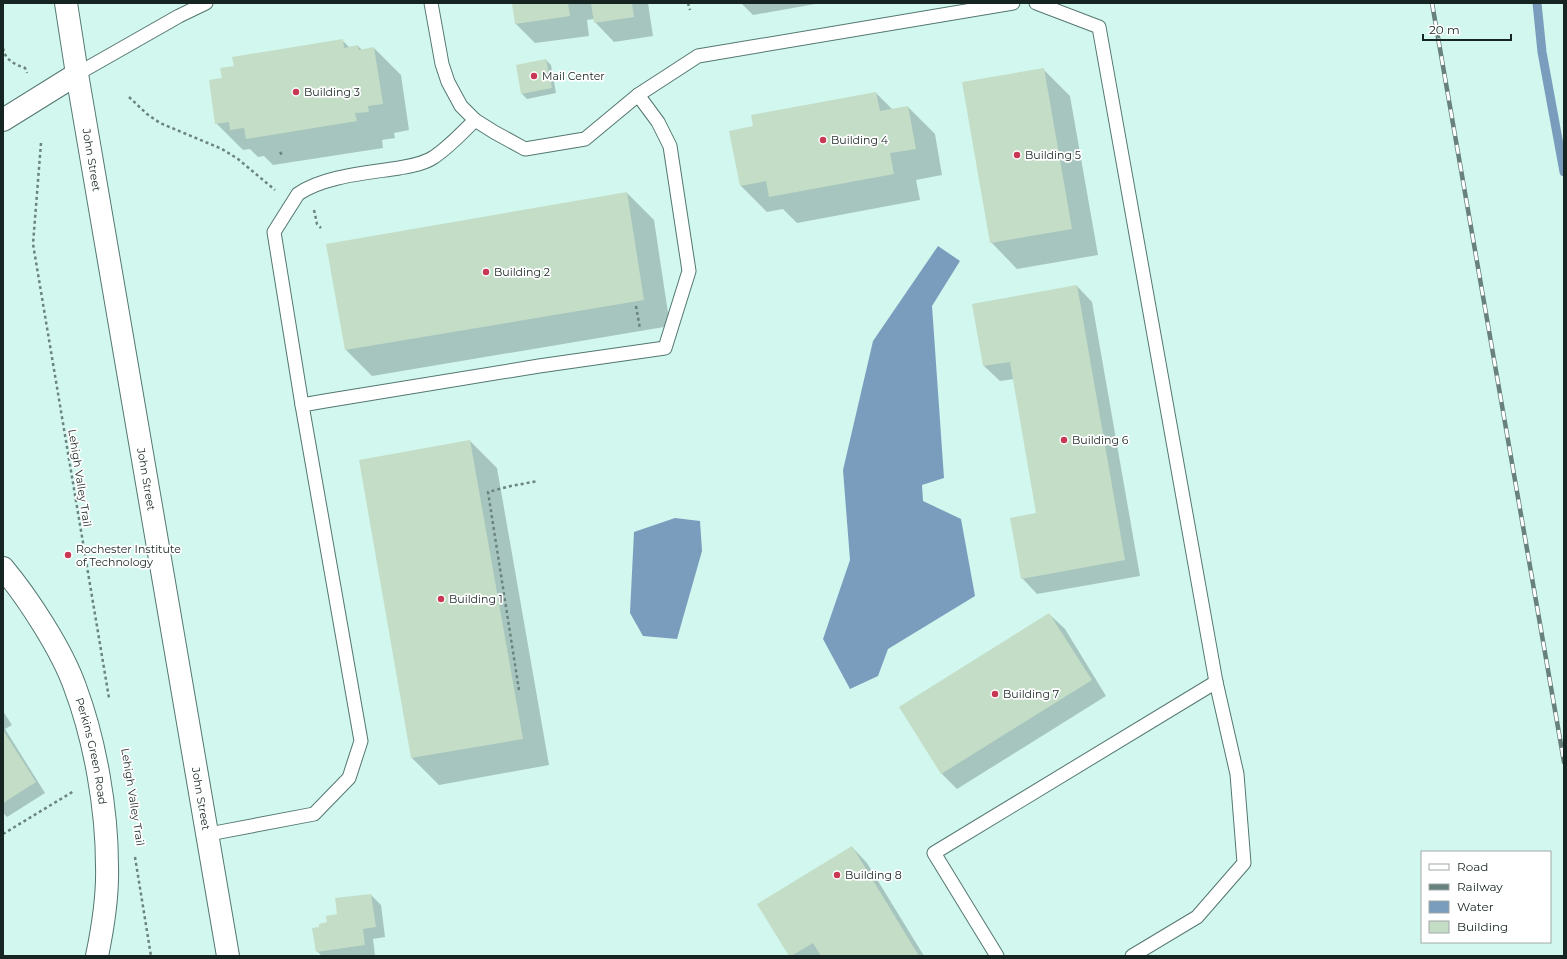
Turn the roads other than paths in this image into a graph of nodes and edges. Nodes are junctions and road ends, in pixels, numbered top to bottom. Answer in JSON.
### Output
{"nodes":[{"id":1,"x":66,"y":3,"type":"edge"},
{"id":2,"x":206,"y":3,"type":"edge"},
{"id":3,"x":431,"y":3,"type":"edge"},
{"id":4,"x":1013,"y":3,"type":"edge"},
{"id":5,"x":1036,"y":3,"type":"edge"},
{"id":6,"x":77,"y":74,"type":"junction"},
{"id":7,"x":638,"y":95,"type":"junction"},
{"id":8,"x":3,"y":120,"type":"edge"},
{"id":9,"x":475,"y":120,"type":"junction"},
{"id":10,"x":302,"y":406,"type":"junction"},
{"id":11,"x":3,"y":568,"type":"edge"},
{"id":12,"x":1216,"y":682,"type":"junction"},
{"id":13,"x":209,"y":834,"type":"junction"},
{"id":14,"x":96,"y":956,"type":"edge"},
{"id":15,"x":228,"y":956,"type":"edge"},
{"id":16,"x":997,"y":956,"type":"edge"},
{"id":17,"x":1132,"y":956,"type":"edge"}],
"edges":[{"from":1,"to":6,"type":"street","name":"John Street"},
{"from":2,"to":6,"type":"lane"},
{"from":3,"to":9,"type":"lane"},
{"from":4,"to":7,"type":"lane"},
{"from":5,"to":12,"type":"lane"},
{"from":6,"to":8,"type":"street"},
{"from":6,"to":13,"type":"street","name":"John Street"},
{"from":7,"to":9,"type":"lane"},
{"from":7,"to":10,"type":"lane"},
{"from":9,"to":10,"type":"lane"},
{"from":10,"to":13,"type":"lane"},
{"from":11,"to":14,"type":"street","name":"Perkins Green Road"},
{"from":12,"to":16,"type":"lane"},
{"from":12,"to":17,"type":"lane"},
{"from":13,"to":15,"type":"street","name":"John Street"}]}
